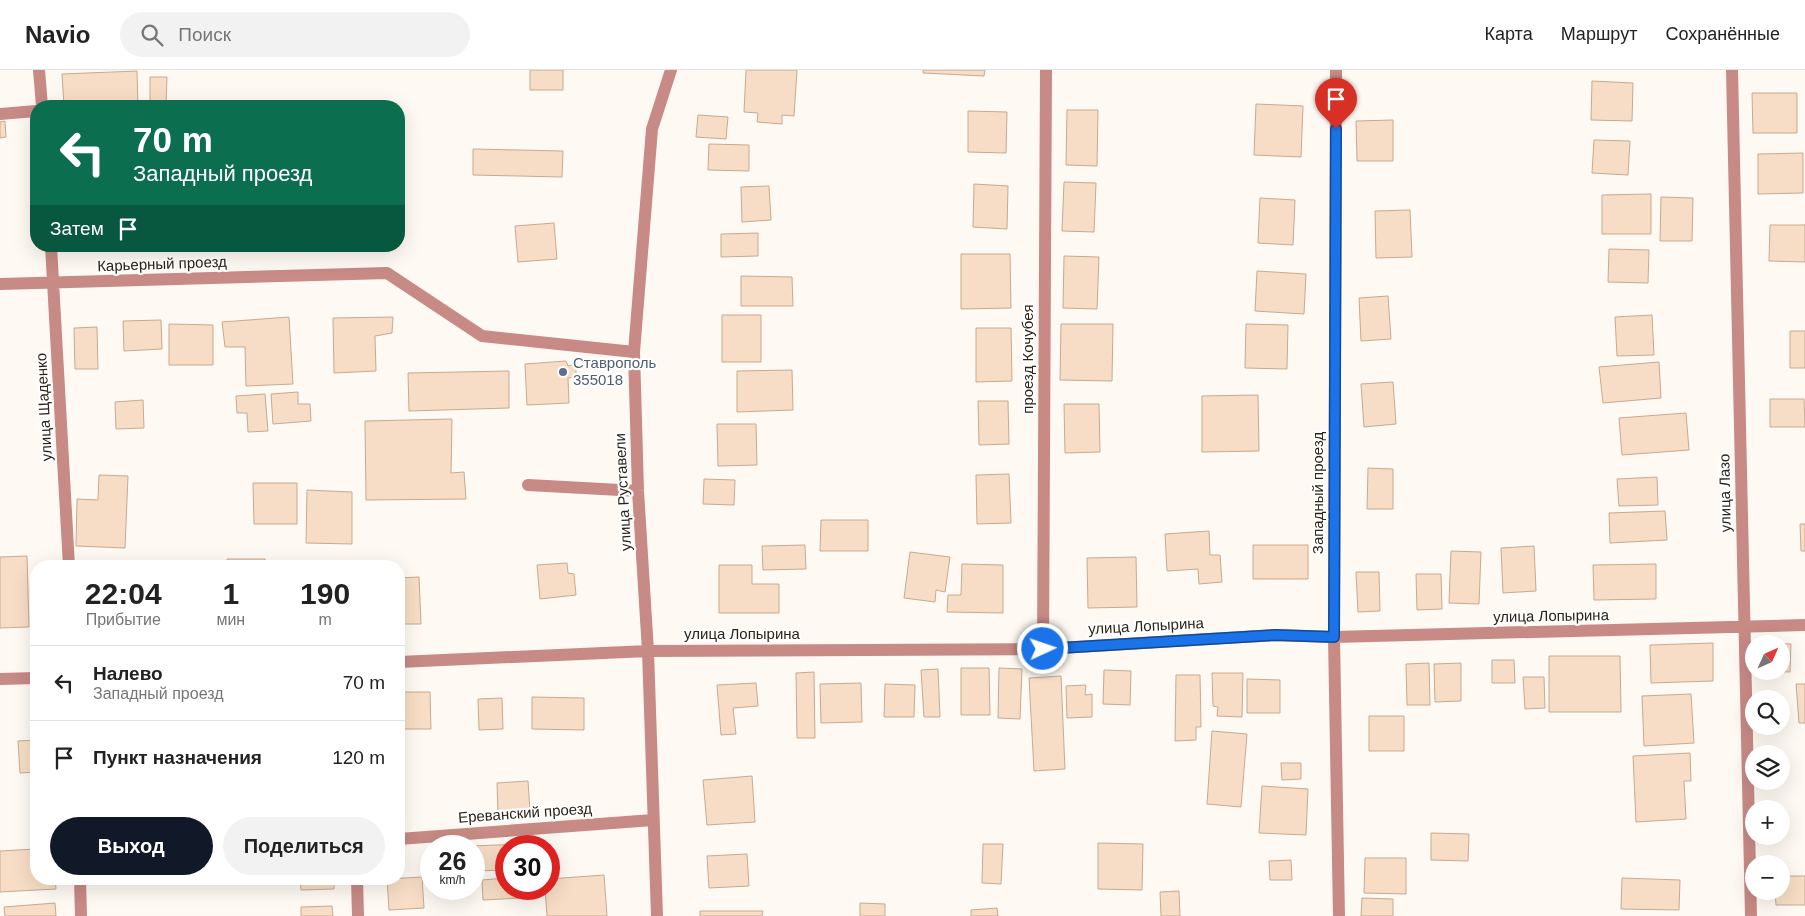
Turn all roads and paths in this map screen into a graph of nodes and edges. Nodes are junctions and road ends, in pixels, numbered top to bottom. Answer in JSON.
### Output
{"nodes":[{"id":1,"x":39,"y":70,"type":"edge"},
{"id":2,"x":671,"y":70,"type":"edge"},
{"id":3,"x":1046,"y":70,"type":"edge"},
{"id":4,"x":1336,"y":70,"type":"edge"},
{"id":5,"x":1732,"y":70,"type":"edge"},
{"id":6,"x":42,"y":100,"type":"edge"},
{"id":7,"x":30,"y":112,"type":"edge"},
{"id":8,"x":0,"y":114,"type":"edge"},
{"id":9,"x":52,"y":252,"type":"edge"},
{"id":10,"x":0,"y":284,"type":"edge"},
{"id":11,"x":54,"y":284,"type":"junction"},
{"id":12,"x":634,"y":352,"type":"junction"},
{"id":13,"x":528,"y":485,"type":"dead end"},
{"id":14,"x":638,"y":491,"type":"junction"},
{"id":15,"x":69,"y":560,"type":"edge"},
{"id":16,"x":1805,"y":625,"type":"edge"},
{"id":17,"x":1744,"y":628,"type":"junction"},
{"id":18,"x":1334,"y":637,"type":"junction"},
{"id":19,"x":1043,"y":649,"type":"junction"},
{"id":20,"x":648,"y":651,"type":"junction"},
{"id":21,"x":405,"y":662,"type":"edge"},
{"id":22,"x":30,"y":678,"type":"edge"},
{"id":23,"x":0,"y":679,"type":"edge"},
{"id":24,"x":653,"y":820,"type":"junction"},
{"id":25,"x":405,"y":839,"type":"edge"},
{"id":26,"x":80,"y":885,"type":"edge"},
{"id":27,"x":356,"y":885,"type":"edge"},
{"id":28,"x":81,"y":916,"type":"edge"},
{"id":29,"x":358,"y":916,"type":"edge"},
{"id":30,"x":657,"y":916,"type":"edge"},
{"id":31,"x":1339,"y":916,"type":"edge"},
{"id":32,"x":1751,"y":916,"type":"edge"}],
"edges":[{"from":1,"to":6,"type":"street"},
{"from":2,"to":12,"type":"street","name":"улица Руставели"},
{"from":3,"to":19,"type":"street","name":"проезд Кочубея"},
{"from":4,"to":18,"type":"street","name":"Западный проезд"},
{"from":5,"to":17,"type":"street","name":"улица Лазо"},
{"from":7,"to":8,"type":"street"},
{"from":9,"to":11,"type":"street","name":"улица Щаденко"},
{"from":10,"to":11,"type":"street","name":"Карьерный проезд"},
{"from":11,"to":12,"type":"street","name":"Карьерный проезд"},
{"from":11,"to":15,"type":"street","name":"улица Щаденко"},
{"from":12,"to":14,"type":"street","name":"улица Руставели"},
{"from":13,"to":14,"type":"street"},
{"from":14,"to":20,"type":"street","name":"улица Руставели"},
{"from":16,"to":17,"type":"street","name":"улица Лопырина"},
{"from":17,"to":18,"type":"street","name":"улица Лопырина"},
{"from":17,"to":32,"type":"street","name":"улица Лазо"},
{"from":18,"to":19,"type":"street","name":"улица Лопырина"},
{"from":18,"to":31,"type":"street","name":"Западный проезд"},
{"from":19,"to":20,"type":"street","name":"улица Лопырина"},
{"from":20,"to":21,"type":"street","name":"улица Лопырина"},
{"from":20,"to":24,"type":"street","name":"улица Руставели"},
{"from":22,"to":23,"type":"street"},
{"from":24,"to":25,"type":"street","name":"Ереванский проезд"},
{"from":24,"to":30,"type":"street","name":"улица Руставели"},
{"from":26,"to":28,"type":"street"},
{"from":27,"to":29,"type":"street"}]}
